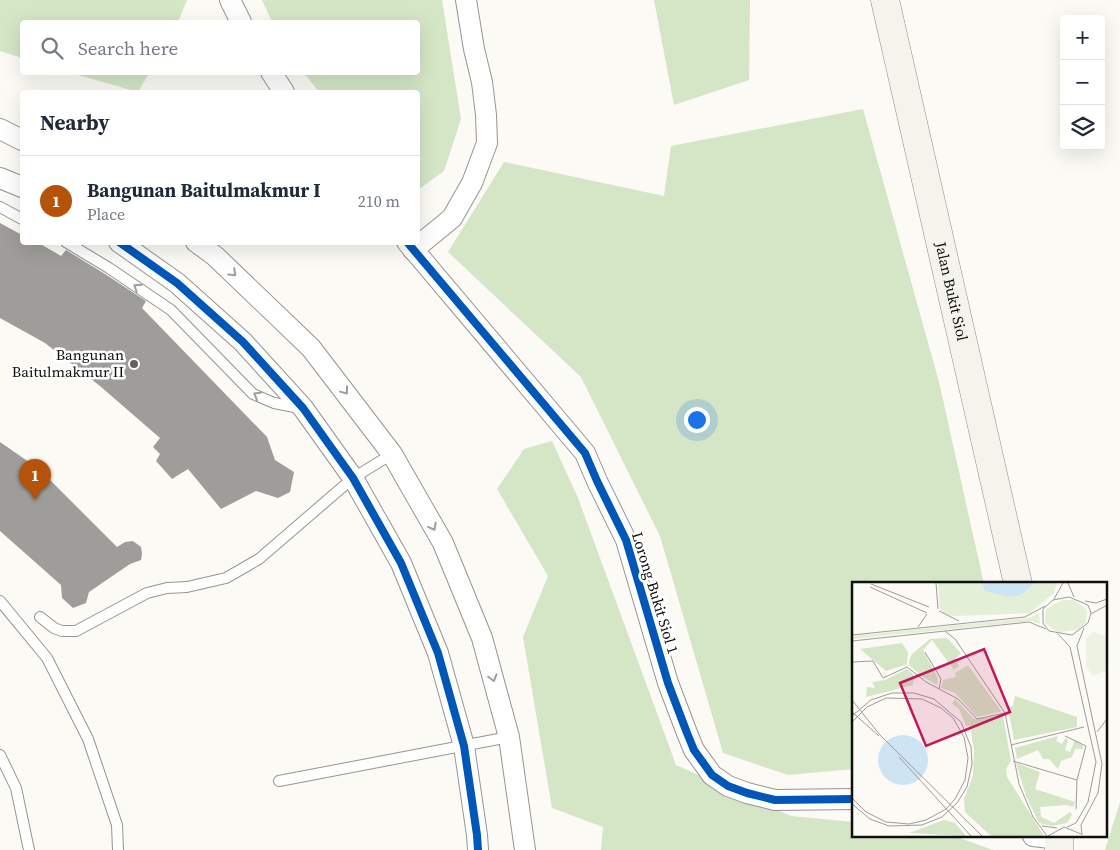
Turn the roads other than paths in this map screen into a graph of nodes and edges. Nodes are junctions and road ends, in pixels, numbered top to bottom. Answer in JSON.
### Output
{"nodes":[{"id":1,"x":230,"y":0,"type":"edge"},
{"id":2,"x":466,"y":0,"type":"edge"},
{"id":3,"x":885,"y":0,"type":"edge"},
{"id":4,"x":241,"y":20,"type":"edge"},
{"id":5,"x":273,"y":75,"type":"edge"},
{"id":6,"x":283,"y":90,"type":"edge"},
{"id":7,"x":0,"y":129,"type":"edge"},
{"id":8,"x":20,"y":139,"type":"edge"},
{"id":9,"x":0,"y":178,"type":"edge"},
{"id":10,"x":20,"y":186,"type":"edge"},
{"id":11,"x":0,"y":207,"type":"edge"},
{"id":12,"x":20,"y":217,"type":"edge"},
{"id":13,"x":420,"y":239,"type":"edge"},
{"id":14,"x":71,"y":245,"type":"edge"},
{"id":15,"x":123,"y":245,"type":"edge"},
{"id":16,"x":200,"y":245,"type":"edge"},
{"id":17,"x":410,"y":246,"type":"edge"},
{"id":18,"x":303,"y":408,"type":"junction"},
{"id":19,"x":392,"y":454,"type":"junction"},
{"id":20,"x":353,"y":478,"type":"junction"},
{"id":21,"x":1018,"y":582,"type":"edge"},
{"id":22,"x":0,"y":601,"type":"edge"},
{"id":23,"x":40,"y":617,"type":"dead end"},
{"id":24,"x":509,"y":737,"type":"junction"},
{"id":25,"x":464,"y":746,"type":"junction"},
{"id":26,"x":0,"y":755,"type":"edge"},
{"id":27,"x":279,"y":781,"type":"dead end"},
{"id":28,"x":852,"y":799,"type":"edge"},
{"id":29,"x":29,"y":850,"type":"edge"},
{"id":30,"x":118,"y":850,"type":"edge"},
{"id":31,"x":478,"y":850,"type":"edge"},
{"id":32,"x":525,"y":850,"type":"edge"}],
"edges":[{"from":1,"to":4,"type":"street"},
{"from":2,"to":13,"type":"street"},
{"from":3,"to":21,"type":"street","name":"Jalan Bukit Siol"},
{"from":5,"to":6,"type":"street"},
{"from":7,"to":8,"type":"street"},
{"from":9,"to":10,"type":"street"},
{"from":11,"to":12,"type":"lane"},
{"from":18,"to":14,"type":"lane","one_way":true},
{"from":15,"to":18,"type":"street"},
{"from":16,"to":19,"type":"street","one_way":true},
{"from":17,"to":28,"type":"street","name":"Lorong Bukit Siol 1"},
{"from":18,"to":20,"type":"street"},
{"from":19,"to":20,"type":"lane"},
{"from":19,"to":24,"type":"street","one_way":true},
{"from":20,"to":23,"type":"lane"},
{"from":20,"to":25,"type":"street"},
{"from":22,"to":30,"type":"lane"},
{"from":24,"to":25,"type":"lane"},
{"from":24,"to":32,"type":"street"},
{"from":25,"to":27,"type":"lane"},
{"from":25,"to":31,"type":"street"},
{"from":26,"to":29,"type":"lane"}]}
